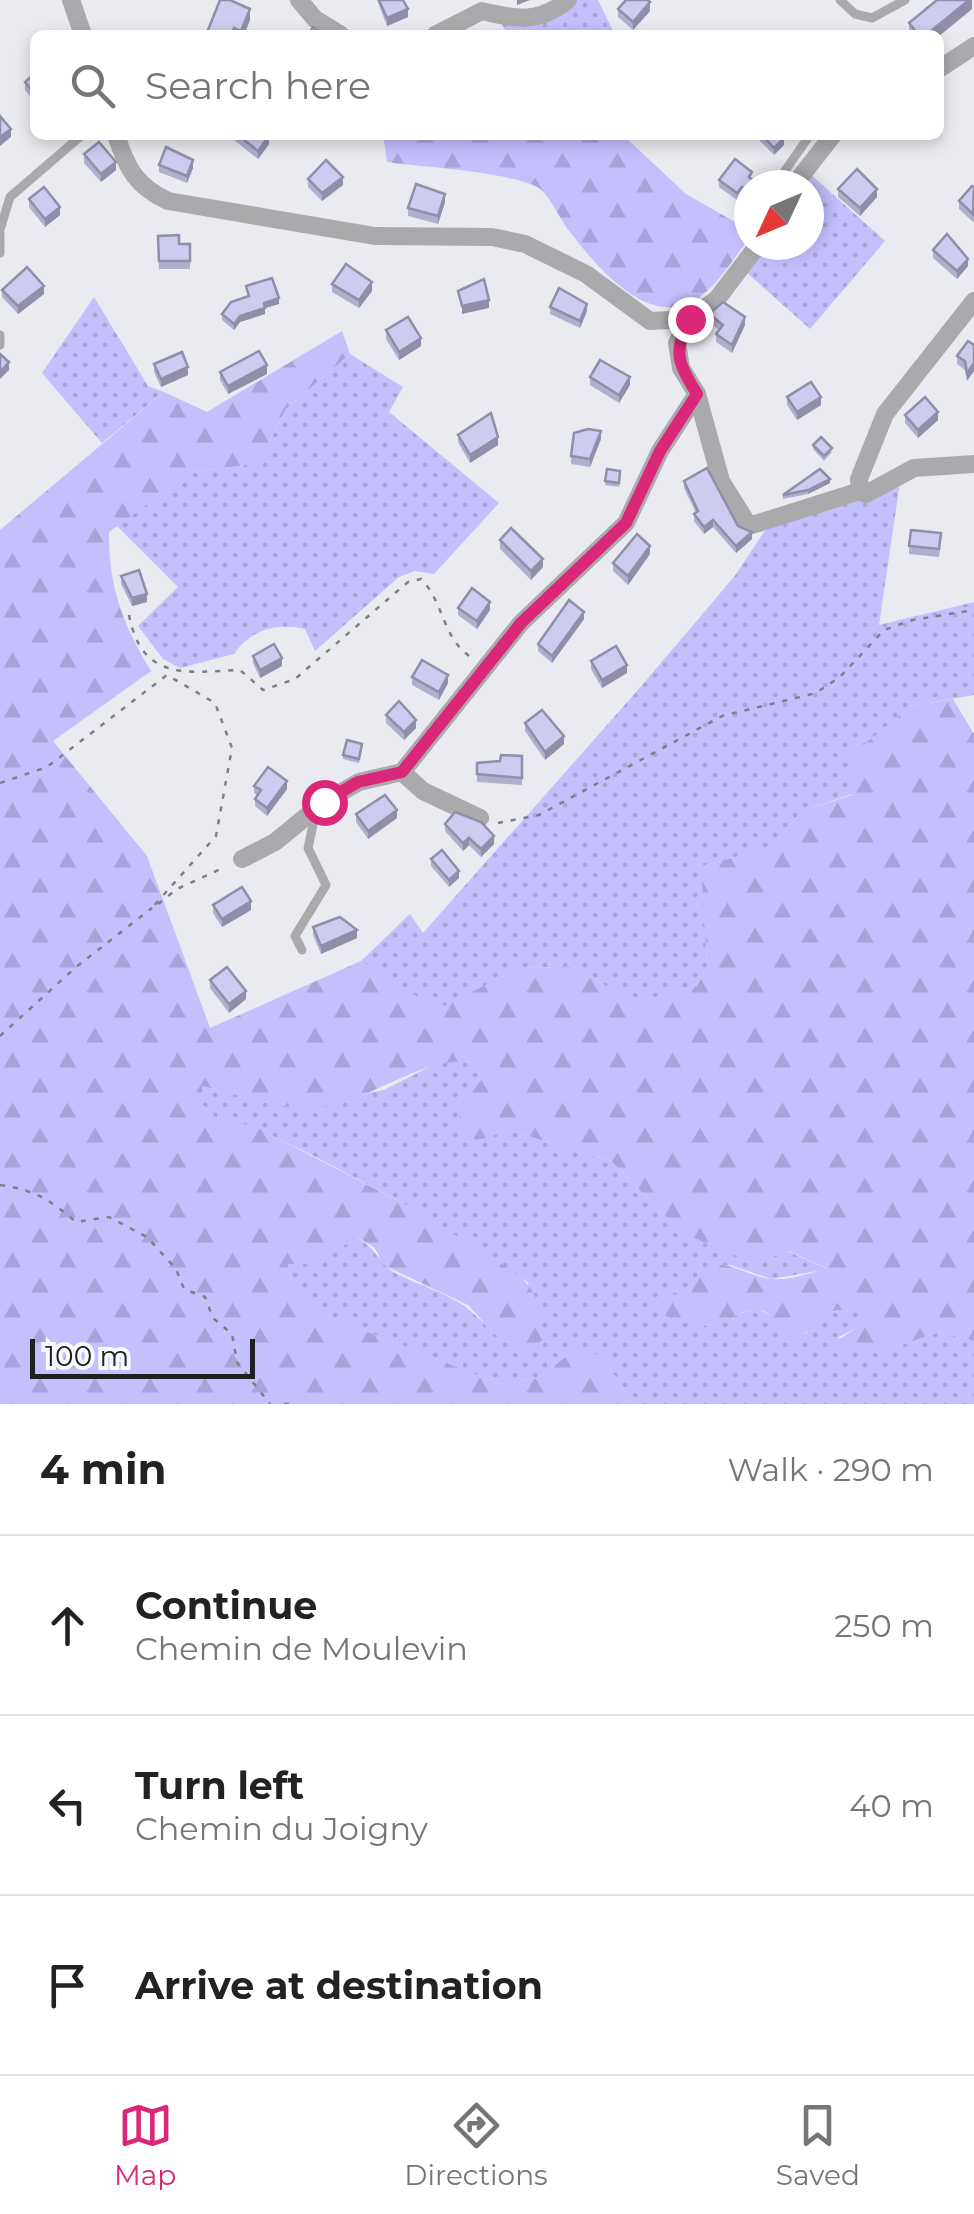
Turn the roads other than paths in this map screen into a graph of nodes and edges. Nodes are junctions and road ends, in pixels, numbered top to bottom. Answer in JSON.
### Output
{"nodes":[{"id":1,"x":71,"y":0,"type":"edge"},
{"id":2,"x":299,"y":0,"type":"edge"},
{"id":3,"x":470,"y":0,"type":"edge"},
{"id":4,"x":568,"y":0,"type":"edge"},
{"id":5,"x":840,"y":0,"type":"edge"},
{"id":6,"x":905,"y":0,"type":"edge"},
{"id":7,"x":464,"y":20,"type":"junction"},
{"id":8,"x":80,"y":30,"type":"edge"},
{"id":9,"x":333,"y":30,"type":"edge"},
{"id":10,"x":445,"y":30,"type":"edge"},
{"id":11,"x":974,"y":46,"type":"edge"},
{"id":12,"x":944,"y":67,"type":"edge"},
{"id":13,"x":76,"y":140,"type":"edge"},
{"id":14,"x":118,"y":140,"type":"edge"},
{"id":15,"x":807,"y":140,"type":"edge"},
{"id":16,"x":829,"y":140,"type":"edge"},
{"id":17,"x":786,"y":170,"type":"edge"},
{"id":18,"x":806,"y":170,"type":"edge"},
{"id":19,"x":0,"y":232,"type":"edge"},
{"id":20,"x":0,"y":253,"type":"edge"},
{"id":21,"x":746,"y":260,"type":"edge"},
{"id":22,"x":974,"y":301,"type":"edge"},
{"id":23,"x":690,"y":319,"type":"junction"},
{"id":24,"x":0,"y":336,"type":"edge"},
{"id":25,"x":0,"y":346,"type":"edge"},
{"id":26,"x":697,"y":394,"type":"junction"},
{"id":27,"x":974,"y":464,"type":"edge"},
{"id":28,"x":860,"y":491,"type":"junction"},
{"id":29,"x":402,"y":772,"type":"junction"},
{"id":30,"x":316,"y":808,"type":"junction"},
{"id":31,"x":480,"y":818,"type":"edge"},
{"id":32,"x":242,"y":859,"type":"road end"},
{"id":33,"x":302,"y":950,"type":"dead end"}],
"edges":[{"from":1,"to":8,"type":"street"},
{"from":2,"to":9,"type":"street"},
{"from":3,"to":7,"type":"street"},
{"from":4,"to":7,"type":"street"},
{"from":5,"to":6,"type":"lane"},
{"from":7,"to":10,"type":"street"},
{"from":11,"to":12,"type":"street"},
{"from":13,"to":19,"type":"lane"},
{"from":14,"to":23,"type":"street"},
{"from":15,"to":17,"type":"lane"},
{"from":16,"to":18,"type":"street"},
{"from":19,"to":20,"type":"lane"},
{"from":21,"to":23,"type":"street"},
{"from":22,"to":28,"type":"street"},
{"from":23,"to":26,"type":"street"},
{"from":24,"to":25,"type":"lane"},
{"from":26,"to":28,"type":"street"},
{"from":26,"to":29,"type":"street"},
{"from":27,"to":28,"type":"street"},
{"from":29,"to":30,"type":"street"},
{"from":29,"to":31,"type":"street"},
{"from":30,"to":32,"type":"street"},
{"from":30,"to":33,"type":"lane"}]}
